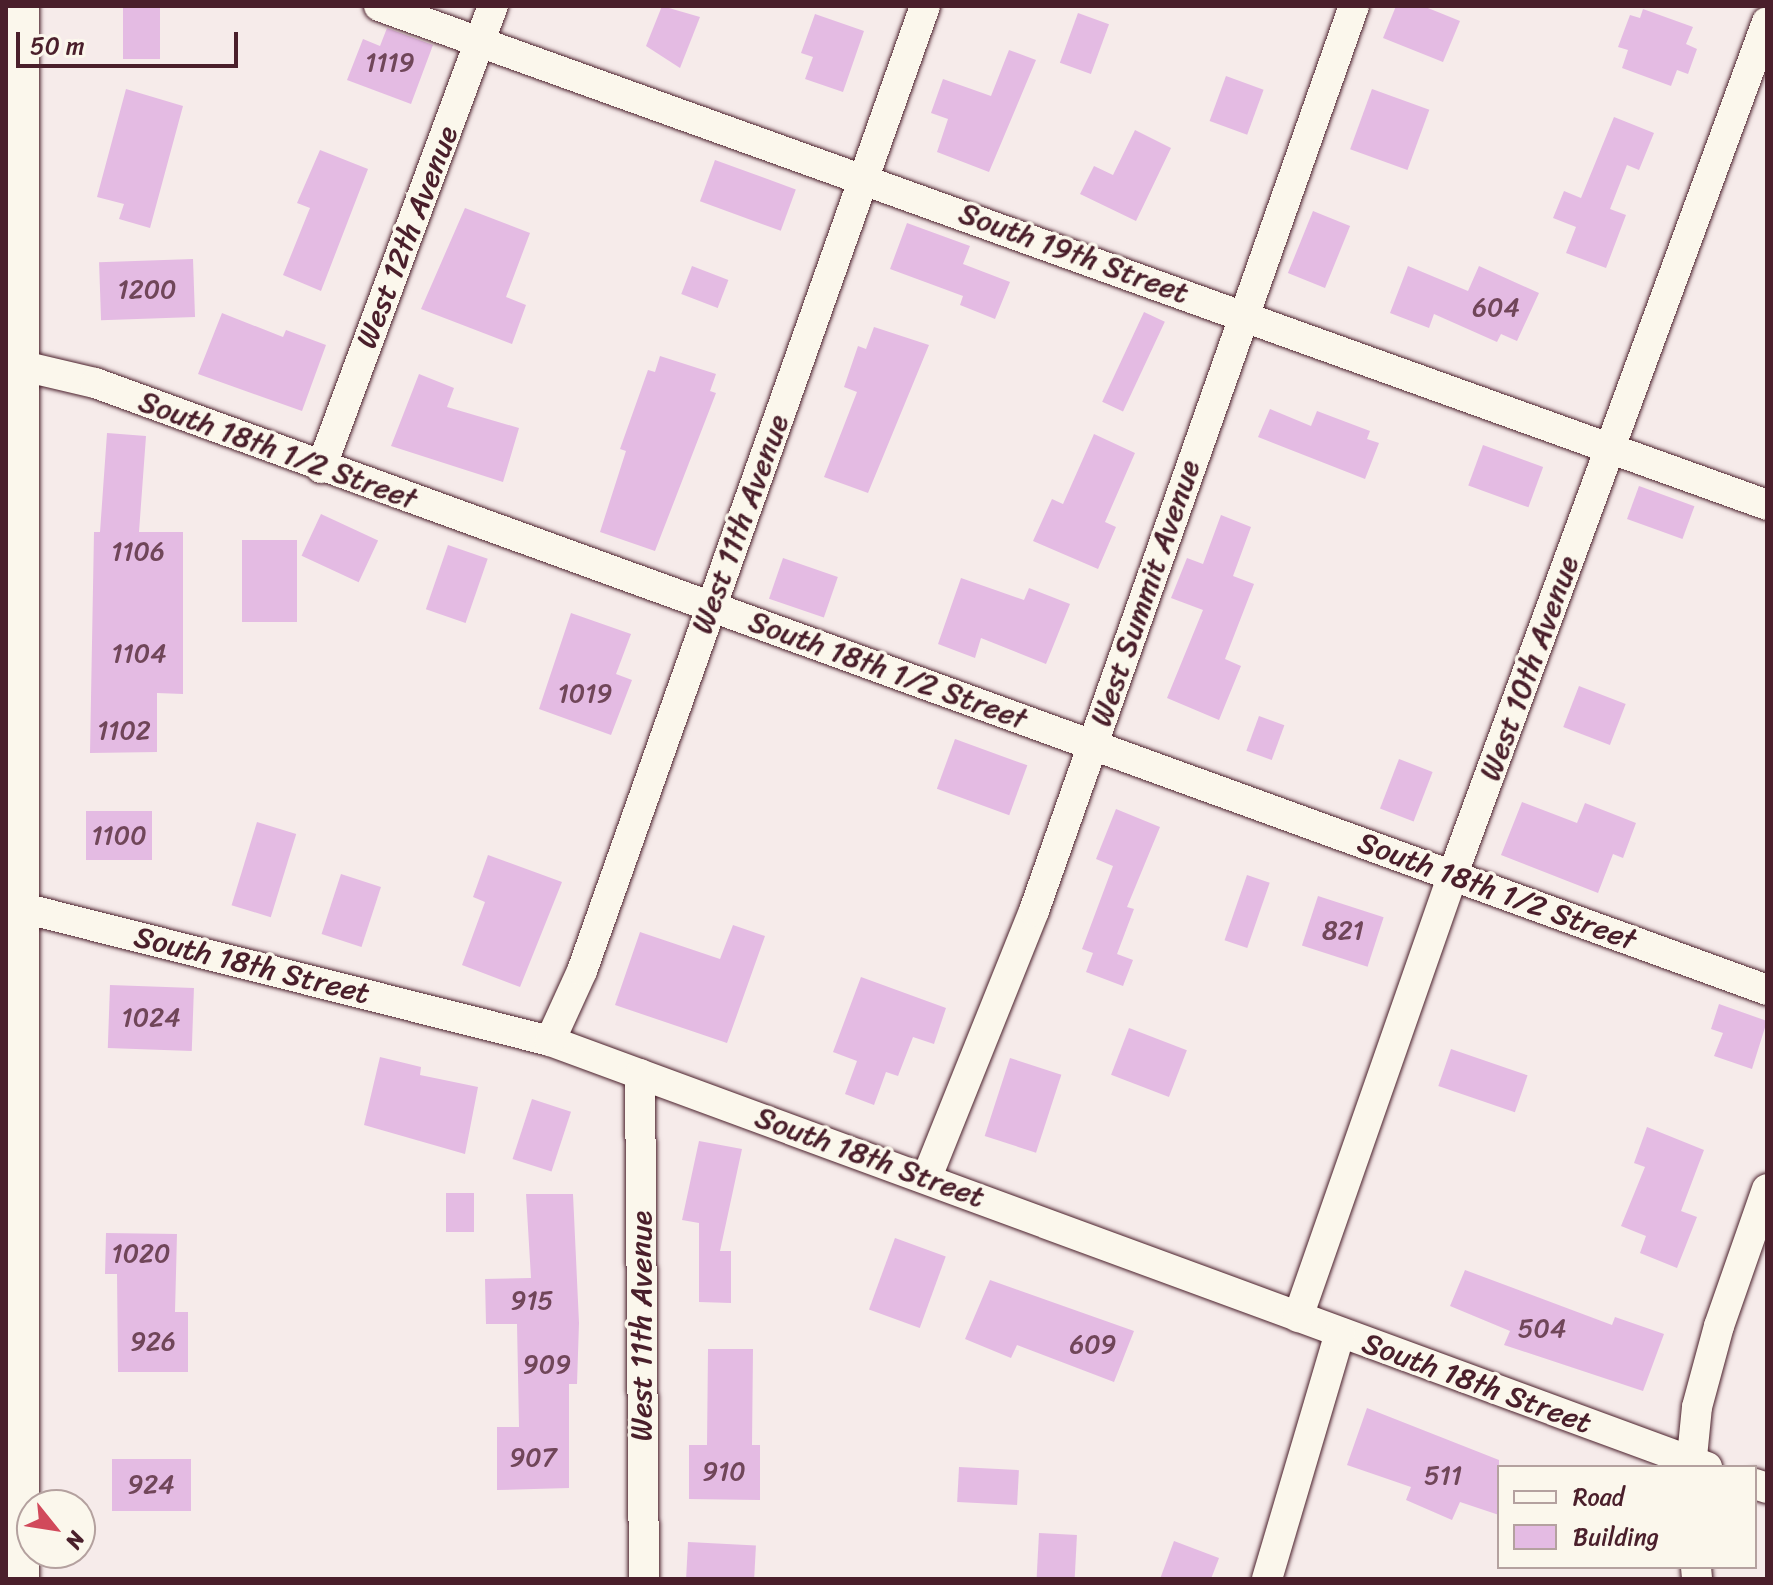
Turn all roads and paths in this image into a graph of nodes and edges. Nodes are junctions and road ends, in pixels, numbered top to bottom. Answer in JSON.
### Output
{"nodes":[{"id":1,"x":17,"y":6,"type":"edge"},
{"id":2,"x":379,"y":6,"type":"edge"},
{"id":3,"x":493,"y":6,"type":"edge"},
{"id":4,"x":925,"y":6,"type":"edge"},
{"id":5,"x":1354,"y":6,"type":"edge"},
{"id":6,"x":1767,"y":22,"type":"edge"},
{"id":7,"x":479,"y":43,"type":"junction"},
{"id":8,"x":863,"y":177,"type":"junction"},
{"id":9,"x":1243,"y":315,"type":"junction"},
{"id":10,"x":11,"y":362,"type":"edge"},
{"id":11,"x":1609,"y":448,"type":"junction"},
{"id":12,"x":321,"y":468,"type":"junction"},
{"id":13,"x":1767,"y":505,"type":"edge"},
{"id":14,"x":710,"y":606,"type":"junction"},
{"id":15,"x":1092,"y":745,"type":"junction"},
{"id":16,"x":10,"y":780,"type":"edge"},
{"id":17,"x":1453,"y":874,"type":"junction"},
{"id":18,"x":15,"y":906,"type":"junction"},
{"id":19,"x":1767,"y":990,"type":"edge"},
{"id":20,"x":550,"y":1041,"type":"junction"},
{"id":21,"x":640,"y":1074,"type":"junction"},
{"id":22,"x":927,"y":1177,"type":"junction"},
{"id":23,"x":1767,"y":1189,"type":"edge"},
{"id":24,"x":11,"y":1283,"type":"edge"},
{"id":25,"x":1298,"y":1317,"type":"junction"},
{"id":26,"x":1340,"y":1333,"type":"junction"},
{"id":27,"x":1696,"y":1465,"type":"edge"},
{"id":28,"x":17,"y":1579,"type":"edge"},
{"id":29,"x":644,"y":1579,"type":"edge"},
{"id":30,"x":1267,"y":1579,"type":"edge"}],
"edges":[{"from":1,"to":10,"type":"street"},
{"from":2,"to":7,"type":"street","name":"South 19th Street"},
{"from":3,"to":7,"type":"street","name":"West 12th Avenue"},
{"from":4,"to":8,"type":"street","name":"West 11th Avenue"},
{"from":5,"to":9,"type":"street","name":"West Summit Avenue"},
{"from":6,"to":11,"type":"street","name":"West 10th Avenue"},
{"from":7,"to":8,"type":"street","name":"South 19th Street"},
{"from":7,"to":12,"type":"street","name":"West 12th Avenue"},
{"from":8,"to":9,"type":"street","name":"South 19th Street"},
{"from":8,"to":14,"type":"street","name":"West 11th Avenue"},
{"from":9,"to":11,"type":"street","name":"South 19th Street"},
{"from":9,"to":15,"type":"street","name":"West Summit Avenue"},
{"from":10,"to":12,"type":"street","name":"South 18th 1/2 Street"},
{"from":10,"to":16,"type":"street"},
{"from":11,"to":13,"type":"street","name":"South 19th Street"},
{"from":11,"to":17,"type":"street","name":"West 10th Avenue"},
{"from":12,"to":14,"type":"street","name":"South 18th 1/2 Street"},
{"from":14,"to":15,"type":"street","name":"South 18th 1/2 Street"},
{"from":14,"to":20,"type":"street","name":"West 11th Avenue"},
{"from":15,"to":17,"type":"street","name":"South 18th 1/2 Street"},
{"from":15,"to":22,"type":"street","name":"West Summit Avenue"},
{"from":16,"to":18,"type":"street"},
{"from":17,"to":19,"type":"street","name":"South 18th 1/2 Street"},
{"from":17,"to":25,"type":"street","name":"West 10th Avenue"},
{"from":18,"to":20,"type":"street","name":"South 18th Street"},
{"from":18,"to":24,"type":"street"},
{"from":20,"to":21,"type":"street","name":"South 18th Street"},
{"from":21,"to":22,"type":"street","name":"South 18th Street"},
{"from":21,"to":29,"type":"street","name":"West 11th Avenue"},
{"from":22,"to":25,"type":"street","name":"South 18th Street"},
{"from":23,"to":27,"type":"street"},
{"from":24,"to":28,"type":"street"},
{"from":25,"to":26,"type":"street","name":"South 18th Street"},
{"from":26,"to":27,"type":"street","name":"South 18th Street"},
{"from":26,"to":30,"type":"street"}]}
